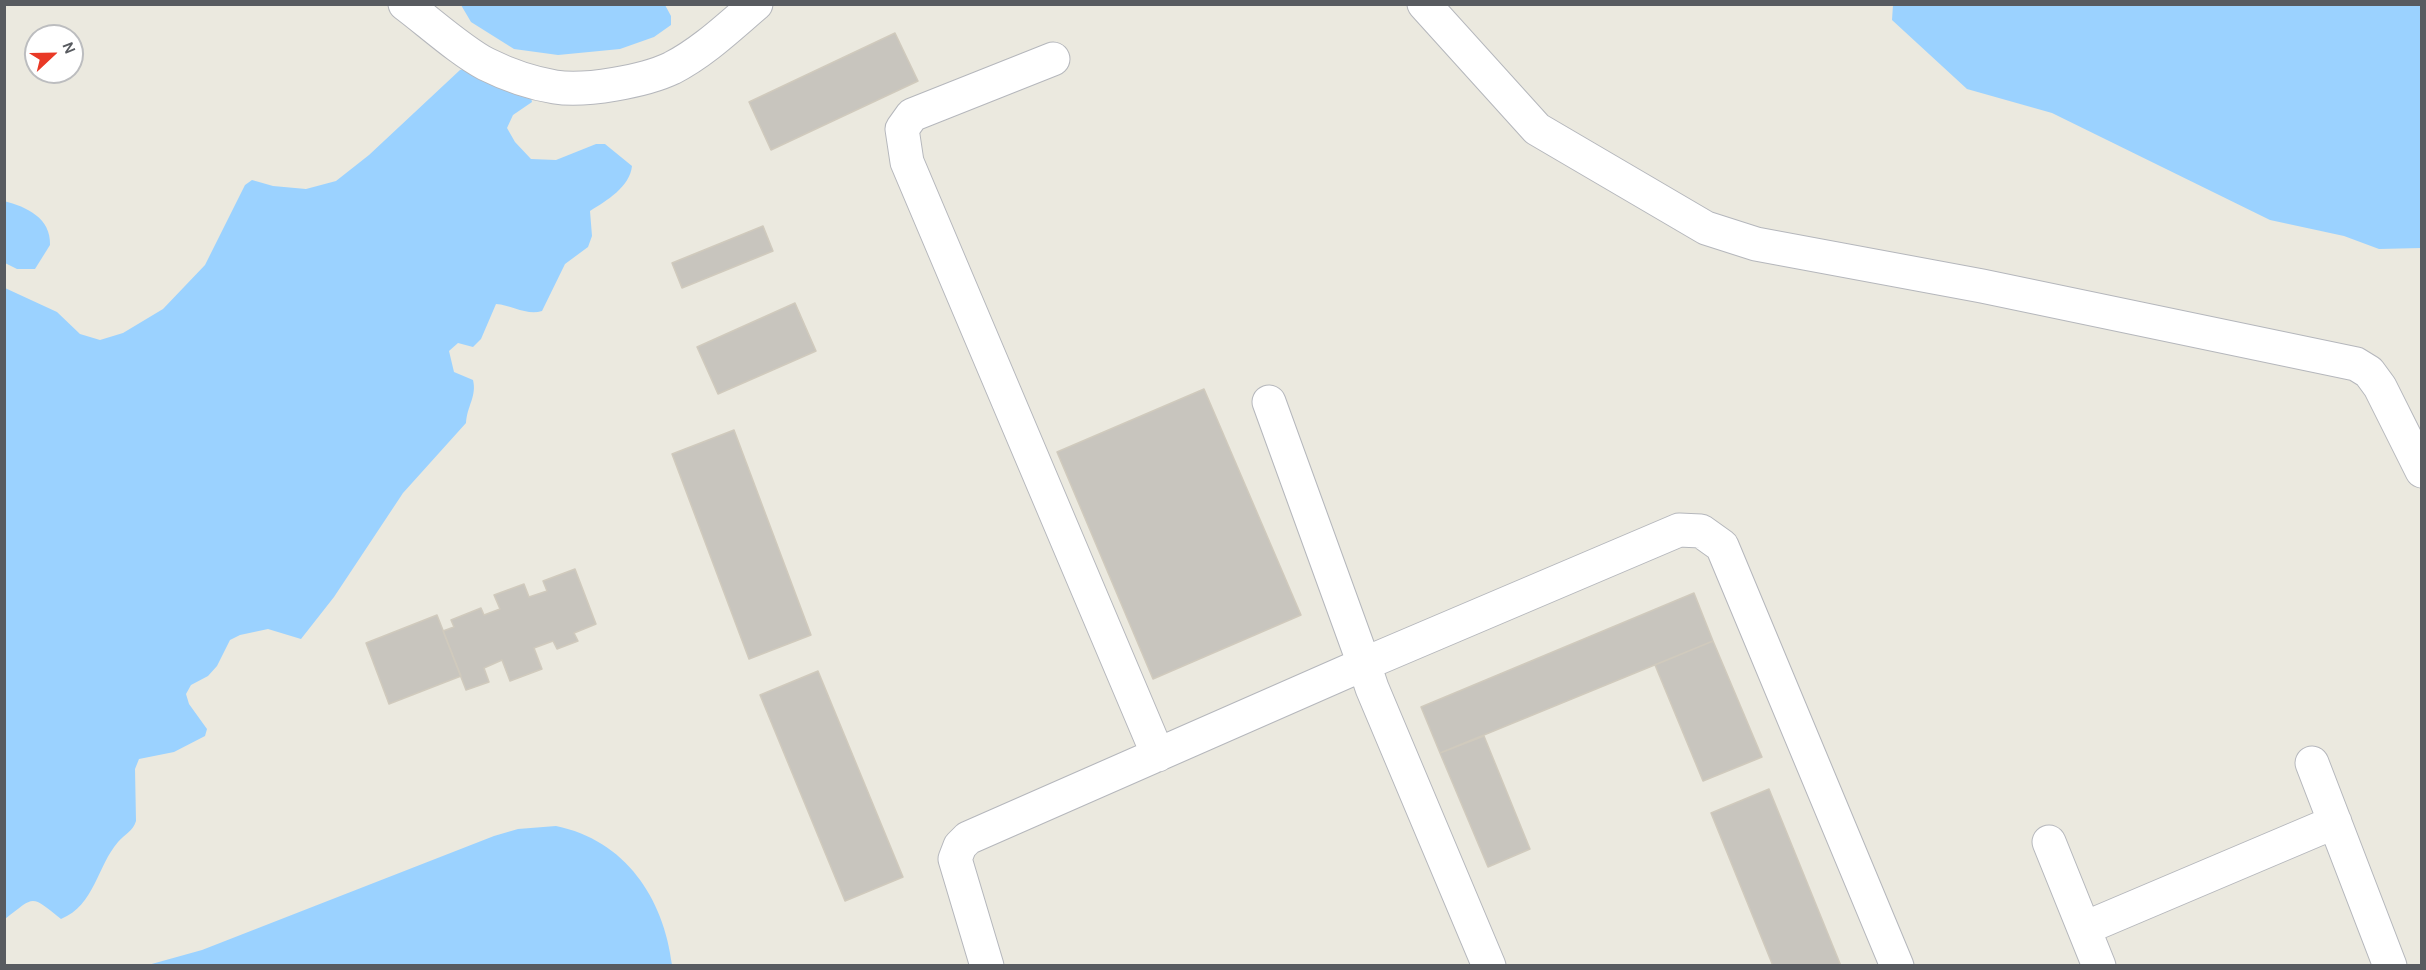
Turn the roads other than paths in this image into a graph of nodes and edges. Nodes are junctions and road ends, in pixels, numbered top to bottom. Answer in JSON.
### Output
{"nodes":[{"id":1,"x":405,"y":4,"type":"edge"},
{"id":2,"x":756,"y":4,"type":"edge"},
{"id":3,"x":1424,"y":4,"type":"edge"},
{"id":4,"x":1053,"y":59,"type":"dead end"},
{"id":5,"x":1269,"y":402,"type":"dead end"},
{"id":6,"x":2421,"y":471,"type":"edge"},
{"id":7,"x":1364,"y":664,"type":"junction"},
{"id":8,"x":1158,"y":755,"type":"junction"},
{"id":9,"x":2312,"y":763,"type":"dead end"},
{"id":10,"x":2335,"y":822,"type":"junction"},
{"id":11,"x":2049,"y":842,"type":"dead end"},
{"id":12,"x":2085,"y":928,"type":"junction"},
{"id":13,"x":987,"y":966,"type":"edge"},
{"id":14,"x":1489,"y":966,"type":"edge"},
{"id":15,"x":1897,"y":966,"type":"edge"},
{"id":16,"x":2099,"y":966,"type":"edge"},
{"id":17,"x":2390,"y":966,"type":"edge"}],
"edges":[{"from":1,"to":2,"type":"street"},
{"from":3,"to":6,"type":"street"},
{"from":4,"to":8,"type":"street"},
{"from":5,"to":7,"type":"street"},
{"from":7,"to":8,"type":"street"},
{"from":7,"to":14,"type":"street"},
{"from":7,"to":15,"type":"street"},
{"from":8,"to":13,"type":"street"},
{"from":9,"to":10,"type":"street"},
{"from":10,"to":12,"type":"street"},
{"from":10,"to":17,"type":"street"},
{"from":11,"to":12,"type":"street"},
{"from":12,"to":16,"type":"street"}]}
